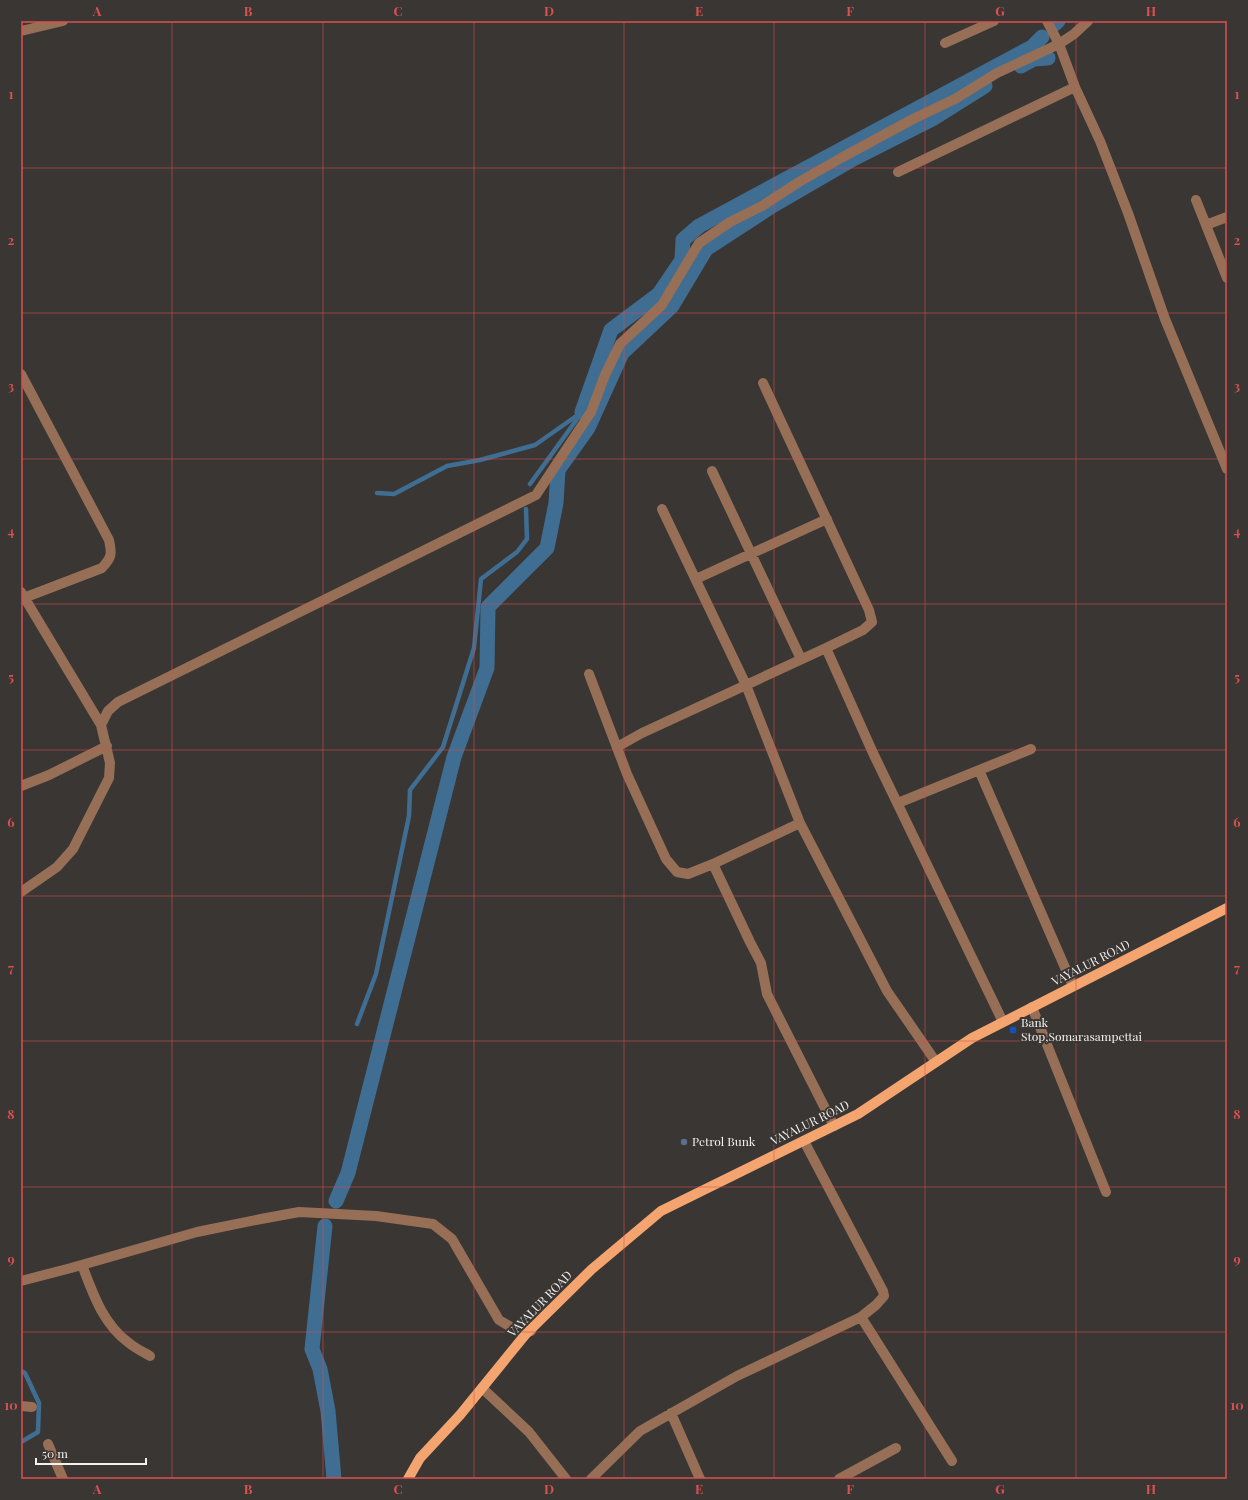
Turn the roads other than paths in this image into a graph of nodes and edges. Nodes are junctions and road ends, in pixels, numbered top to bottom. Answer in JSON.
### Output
{"nodes":[{"id":1,"x":63,"y":21,"type":"edge"},
{"id":2,"x":994,"y":21,"type":"edge"},
{"id":3,"x":1047,"y":21,"type":"edge"},
{"id":4,"x":1088,"y":21,"type":"edge"},
{"id":5,"x":21,"y":31,"type":"edge"},
{"id":6,"x":945,"y":43,"type":"dead end"},
{"id":7,"x":1059,"y":44,"type":"junction"},
{"id":8,"x":1075,"y":87,"type":"junction"},
{"id":9,"x":898,"y":172,"type":"dead end"},
{"id":10,"x":1196,"y":200,"type":"dead end"},
{"id":11,"x":1227,"y":217,"type":"edge"},
{"id":12,"x":1206,"y":225,"type":"junction"},
{"id":13,"x":1227,"y":278,"type":"edge"},
{"id":14,"x":21,"y":374,"type":"edge"},
{"id":15,"x":764,"y":383,"type":"dead end"},
{"id":16,"x":1227,"y":469,"type":"edge"},
{"id":17,"x":712,"y":471,"type":"dead end"},
{"id":18,"x":662,"y":509,"type":"dead end"},
{"id":19,"x":827,"y":519,"type":"junction"},
{"id":20,"x":751,"y":553,"type":"junction"},
{"id":21,"x":696,"y":579,"type":"junction"},
{"id":22,"x":22,"y":596,"type":"edge"},
{"id":23,"x":826,"y":648,"type":"junction"},
{"id":24,"x":801,"y":659,"type":"junction"},
{"id":25,"x":589,"y":674,"type":"dead end"},
{"id":26,"x":746,"y":685,"type":"junction"},
{"id":27,"x":102,"y":724,"type":"junction"},
{"id":28,"x":107,"y":746,"type":"junction"},
{"id":29,"x":617,"y":747,"type":"junction"},
{"id":30,"x":1031,"y":749,"type":"dead end"},
{"id":31,"x":979,"y":770,"type":"junction"},
{"id":32,"x":21,"y":786,"type":"edge"},
{"id":33,"x":898,"y":803,"type":"junction"},
{"id":34,"x":800,"y":823,"type":"junction"},
{"id":35,"x":713,"y":864,"type":"junction"},
{"id":36,"x":21,"y":892,"type":"edge"},
{"id":37,"x":1227,"y":908,"type":"edge"},
{"id":38,"x":1073,"y":986,"type":"junction"},
{"id":39,"x":1032,"y":1007,"type":"junction"},
{"id":40,"x":1003,"y":1022,"type":"junction"},
{"id":41,"x":936,"y":1062,"type":"junction"},
{"id":42,"x":834,"y":1126,"type":"junction"},
{"id":43,"x":804,"y":1141,"type":"junction"},
{"id":44,"x":1106,"y":1192,"type":"dead end"},
{"id":45,"x":82,"y":1265,"type":"junction"},
{"id":46,"x":21,"y":1281,"type":"edge"},
{"id":47,"x":861,"y":1317,"type":"junction"},
{"id":48,"x":531,"y":1330,"type":"junction"},
{"id":49,"x":150,"y":1356,"type":"dead end"},
{"id":50,"x":482,"y":1388,"type":"junction"},
{"id":51,"x":21,"y":1406,"type":"edge"},
{"id":52,"x":32,"y":1407,"type":"dead end"},
{"id":53,"x":671,"y":1413,"type":"junction"},
{"id":54,"x":48,"y":1444,"type":"dead end"},
{"id":55,"x":896,"y":1448,"type":"dead end"},
{"id":56,"x":952,"y":1461,"type":"dead end"},
{"id":57,"x":63,"y":1479,"type":"edge"},
{"id":58,"x":408,"y":1479,"type":"edge"},
{"id":59,"x":566,"y":1479,"type":"edge"},
{"id":60,"x":590,"y":1479,"type":"edge"},
{"id":61,"x":700,"y":1479,"type":"edge"},
{"id":62,"x":839,"y":1479,"type":"edge"}],
"edges":[{"from":1,"to":5,"type":"street"},
{"from":2,"to":6,"type":"street"},
{"from":3,"to":7,"type":"street"},
{"from":4,"to":7,"type":"street"},
{"from":7,"to":8,"type":"street"},
{"from":7,"to":27,"type":"street"},
{"from":8,"to":9,"type":"street"},
{"from":8,"to":16,"type":"street"},
{"from":10,"to":12,"type":"street"},
{"from":11,"to":12,"type":"street"},
{"from":12,"to":13,"type":"street"},
{"from":14,"to":22,"type":"street"},
{"from":15,"to":19,"type":"street"},
{"from":17,"to":20,"type":"street"},
{"from":18,"to":21,"type":"street"},
{"from":19,"to":20,"type":"street"},
{"from":19,"to":23,"type":"street"},
{"from":20,"to":21,"type":"street"},
{"from":20,"to":24,"type":"street"},
{"from":21,"to":26,"type":"street"},
{"from":22,"to":27,"type":"street"},
{"from":23,"to":24,"type":"street"},
{"from":23,"to":33,"type":"street"},
{"from":24,"to":26,"type":"street"},
{"from":25,"to":29,"type":"street"},
{"from":26,"to":29,"type":"street"},
{"from":26,"to":34,"type":"street"},
{"from":27,"to":28,"type":"street"},
{"from":28,"to":32,"type":"street"},
{"from":28,"to":36,"type":"street"},
{"from":29,"to":35,"type":"street"},
{"from":30,"to":31,"type":"street"},
{"from":31,"to":33,"type":"street"},
{"from":31,"to":38,"type":"street"},
{"from":33,"to":40,"type":"street"},
{"from":34,"to":35,"type":"street"},
{"from":34,"to":41,"type":"street"},
{"from":35,"to":42,"type":"street"},
{"from":37,"to":38,"type":"main road","name":"VAYALUR ROAD"},
{"from":38,"to":39,"type":"main road","name":"VAYALUR ROAD"},
{"from":39,"to":40,"type":"main road","name":"VAYALUR ROAD"},
{"from":39,"to":44,"type":"street"},
{"from":40,"to":41,"type":"main road","name":"VAYALUR ROAD"},
{"from":41,"to":42,"type":"main road","name":"VAYALUR ROAD"},
{"from":42,"to":43,"type":"main road","name":"VAYALUR ROAD"},
{"from":43,"to":47,"type":"street"},
{"from":43,"to":48,"type":"main road","name":"VAYALUR ROAD"},
{"from":45,"to":46,"type":"street"},
{"from":45,"to":48,"type":"street"},
{"from":45,"to":49,"type":"street"},
{"from":47,"to":53,"type":"street"},
{"from":47,"to":56,"type":"street"},
{"from":48,"to":50,"type":"main road","name":"VAYALUR ROAD"},
{"from":50,"to":58,"type":"main road","name":"VAYALUR ROAD"},
{"from":50,"to":59,"type":"street"},
{"from":51,"to":52,"type":"street"},
{"from":53,"to":60,"type":"street"},
{"from":53,"to":61,"type":"street"},
{"from":54,"to":57,"type":"street"},
{"from":55,"to":62,"type":"street"}]}
